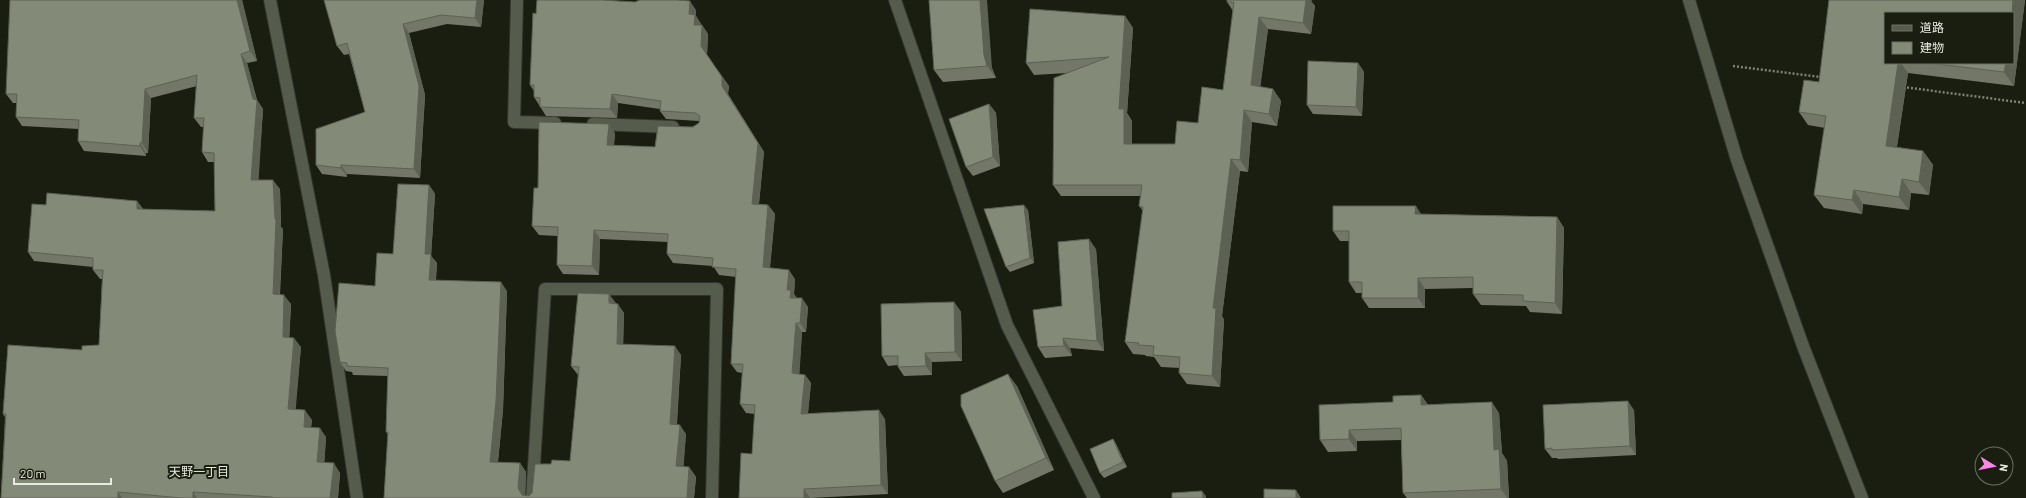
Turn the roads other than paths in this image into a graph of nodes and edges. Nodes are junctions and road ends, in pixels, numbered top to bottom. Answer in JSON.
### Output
{"nodes":[{"id":1,"x":270,"y":0,"type":"edge"},
{"id":2,"x":517,"y":0,"type":"edge"},
{"id":3,"x":895,"y":0,"type":"edge"},
{"id":4,"x":1689,"y":0,"type":"edge"},
{"id":5,"x":568,"y":124,"type":"edge"},
{"id":6,"x":583,"y":124,"type":"edge"},
{"id":7,"x":684,"y":127,"type":"edge"},
{"id":8,"x":357,"y":498,"type":"edge"},
{"id":9,"x":532,"y":498,"type":"edge"},
{"id":10,"x":712,"y":498,"type":"edge"},
{"id":11,"x":1094,"y":498,"type":"edge"},
{"id":12,"x":1862,"y":498,"type":"edge"}],
"edges":[{"from":1,"to":8,"type":"street"},
{"from":2,"to":5,"type":"street"},
{"from":3,"to":11,"type":"street"},
{"from":4,"to":12,"type":"street"},
{"from":6,"to":7,"type":"street"},
{"from":9,"to":10,"type":"street"}]}
